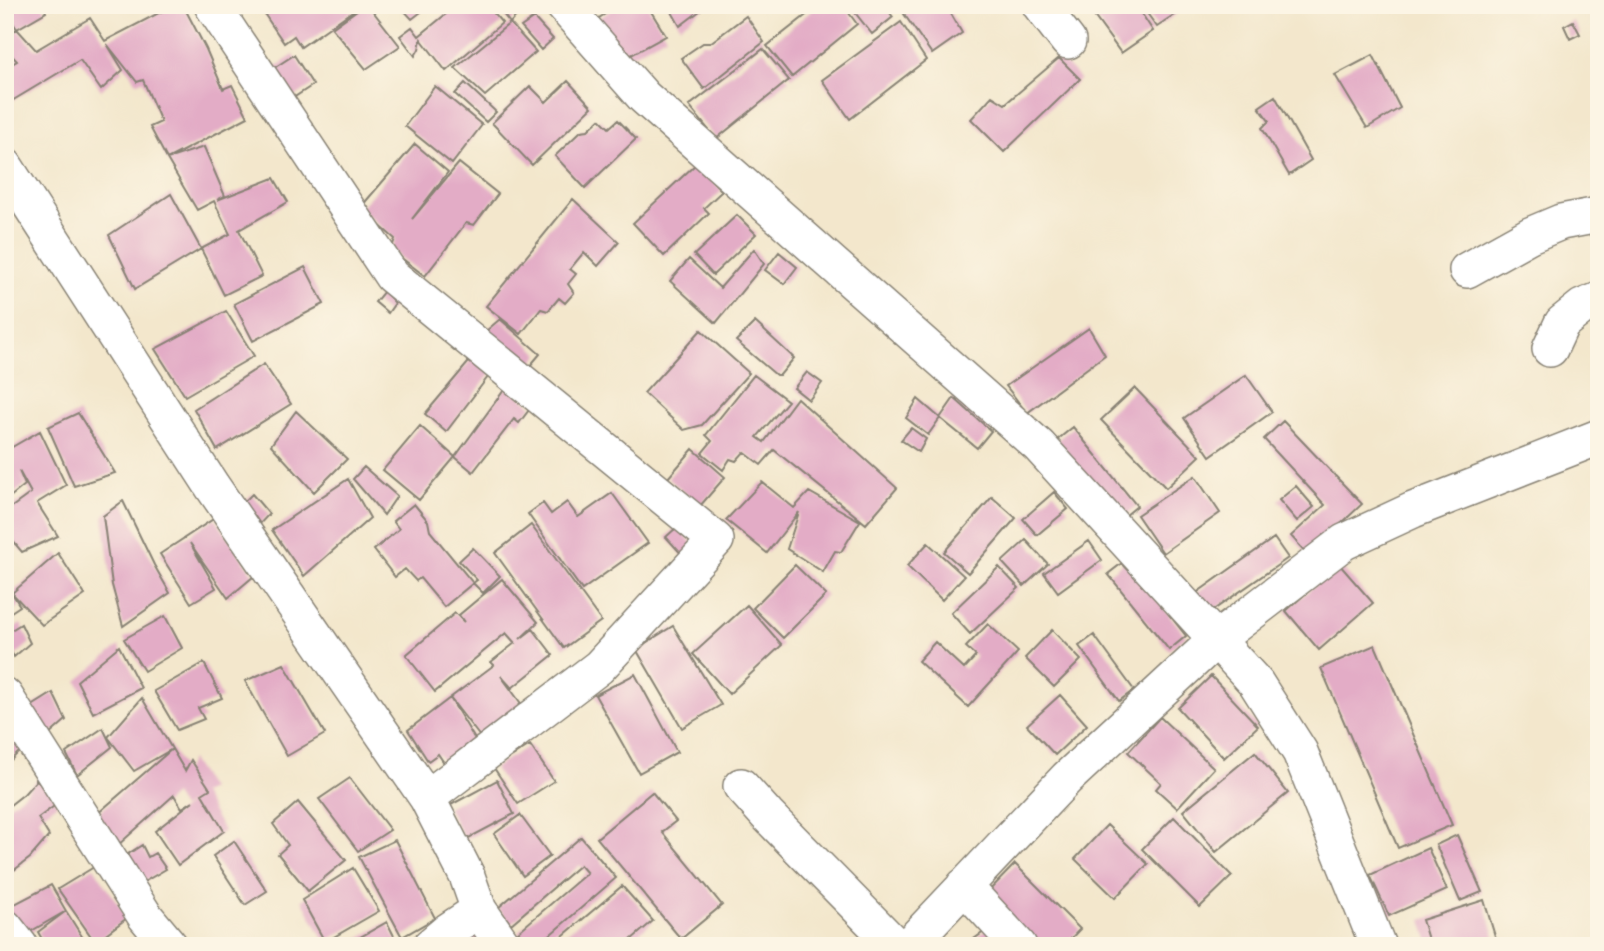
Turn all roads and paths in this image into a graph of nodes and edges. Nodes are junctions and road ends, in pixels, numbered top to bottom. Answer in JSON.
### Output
{"nodes":[{"id":1,"x":212,"y":5,"type":"edge"},
{"id":2,"x":563,"y":5,"type":"edge"},
{"id":3,"x":1040,"y":5,"type":"edge"},
{"id":4,"x":1068,"y":41,"type":"dead end"},
{"id":5,"x":5,"y":166,"type":"edge"},
{"id":6,"x":1599,"y":215,"type":"edge"},
{"id":7,"x":1467,"y":270,"type":"dead end"},
{"id":8,"x":1599,"y":300,"type":"edge"},
{"id":9,"x":1549,"y":349,"type":"dead end"},
{"id":10,"x":1599,"y":436,"type":"edge"},
{"id":11,"x":1217,"y":639,"type":"junction"},
{"id":12,"x":5,"y":696,"type":"edge"},
{"id":13,"x":741,"y":786,"type":"dead end"},
{"id":14,"x":427,"y":798,"type":"junction"},
{"id":15,"x":964,"y":886,"type":"junction"},
{"id":16,"x":479,"y":910,"type":"junction"},
{"id":17,"x":5,"y":928,"type":"edge"},
{"id":18,"x":20,"y":946,"type":"edge"},
{"id":19,"x":170,"y":946,"type":"edge"},
{"id":20,"x":430,"y":946,"type":"edge"},
{"id":21,"x":504,"y":946,"type":"edge"},
{"id":22,"x":896,"y":946,"type":"edge"},
{"id":23,"x":908,"y":946,"type":"edge"},
{"id":24,"x":1019,"y":946,"type":"edge"},
{"id":25,"x":1378,"y":946,"type":"edge"}],
"edges":[{"from":1,"to":14,"type":"street"},
{"from":2,"to":11,"type":"street"},
{"from":3,"to":4,"type":"street"},
{"from":5,"to":14,"type":"street"},
{"from":6,"to":7,"type":"street"},
{"from":8,"to":9,"type":"street"},
{"from":10,"to":11,"type":"street"},
{"from":11,"to":15,"type":"street"},
{"from":11,"to":25,"type":"street"},
{"from":12,"to":19,"type":"street"},
{"from":13,"to":22,"type":"street"},
{"from":14,"to":16,"type":"street"},
{"from":15,"to":23,"type":"street"},
{"from":15,"to":24,"type":"street"},
{"from":16,"to":20,"type":"street"},
{"from":16,"to":21,"type":"street"},
{"from":17,"to":18,"type":"street"}]}
